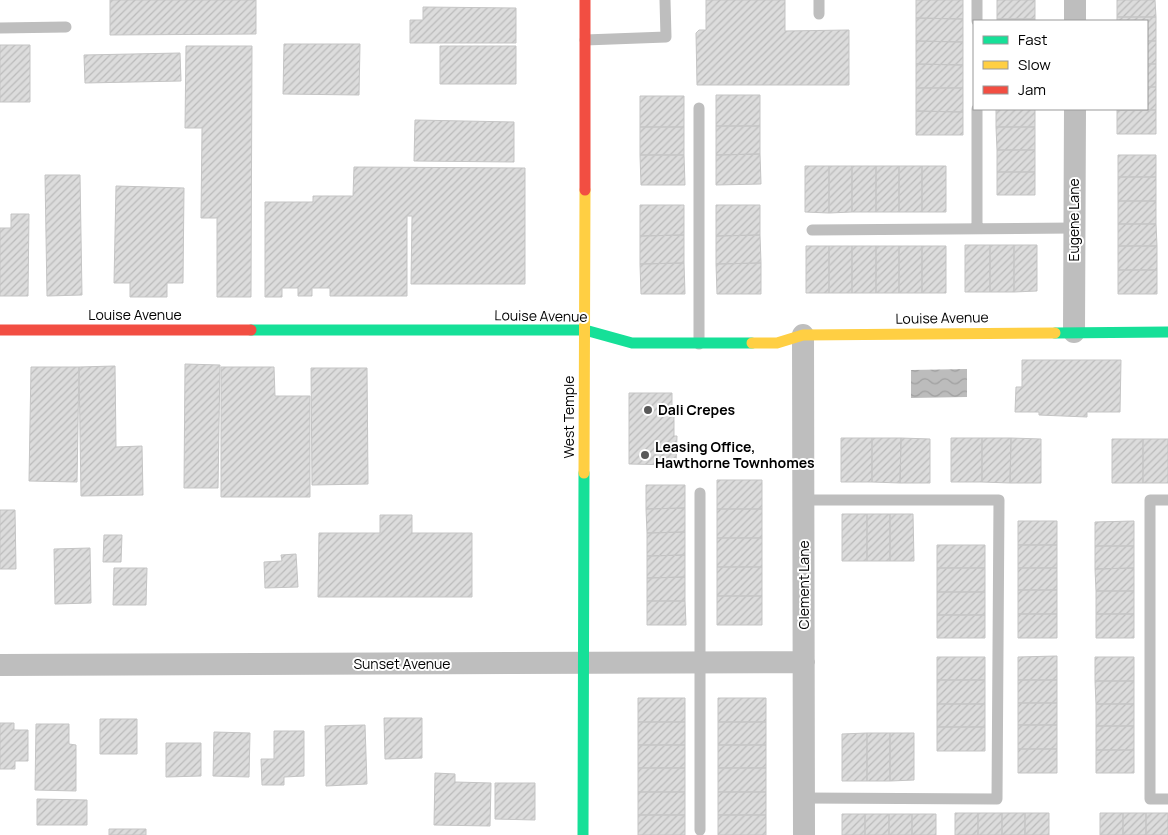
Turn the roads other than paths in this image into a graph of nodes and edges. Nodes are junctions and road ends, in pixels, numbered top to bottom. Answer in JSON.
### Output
{"nodes":[{"id":1,"x":585,"y":0,"type":"edge"},
{"id":2,"x":665,"y":0,"type":"edge"},
{"id":3,"x":819,"y":0,"type":"edge"},
{"id":4,"x":977,"y":0,"type":"edge"},
{"id":5,"x":1075,"y":0,"type":"edge"},
{"id":6,"x":819,"y":14,"type":"dead end"},
{"id":7,"x":977,"y":20,"type":"edge"},
{"id":8,"x":1075,"y":20,"type":"edge"},
{"id":9,"x":66,"y":27,"type":"dead end"},
{"id":10,"x":0,"y":28,"type":"edge"},
{"id":11,"x":585,"y":40,"type":"junction"},
{"id":12,"x":699,"y":108,"type":"dead end"},
{"id":13,"x":977,"y":110,"type":"edge"},
{"id":14,"x":1075,"y":110,"type":"edge"},
{"id":15,"x":1074,"y":228,"type":"junction"},
{"id":16,"x":977,"y":229,"type":"junction"},
{"id":17,"x":812,"y":230,"type":"dead end"},
{"id":18,"x":0,"y":330,"type":"edge"},
{"id":19,"x":585,"y":330,"type":"junction"},
{"id":20,"x":1074,"y":332,"type":"junction"},
{"id":21,"x":1168,"y":332,"type":"edge"},
{"id":22,"x":803,"y":335,"type":"junction"},
{"id":23,"x":699,"y":344,"type":"junction"},
{"id":24,"x":700,"y":493,"type":"dead end"},
{"id":25,"x":804,"y":500,"type":"junction"},
{"id":26,"x":1168,"y":500,"type":"edge"},
{"id":27,"x":700,"y":662,"type":"junction"},
{"id":28,"x":804,"y":662,"type":"junction"},
{"id":29,"x":583,"y":664,"type":"junction"},
{"id":30,"x":0,"y":665,"type":"edge"},
{"id":31,"x":804,"y":798,"type":"junction"},
{"id":32,"x":1168,"y":799,"type":"edge"},
{"id":33,"x":700,"y":830,"type":"dead end"},
{"id":34,"x":583,"y":835,"type":"edge"},
{"id":35,"x":804,"y":835,"type":"edge"}],
"edges":[{"from":1,"to":11,"type":"street","name":"West Temple"},
{"from":2,"to":11,"type":"lane"},
{"from":3,"to":6,"type":"lane"},
{"from":4,"to":7,"type":"lane"},
{"from":5,"to":8,"type":"street"},
{"from":9,"to":10,"type":"lane"},
{"from":11,"to":19,"type":"street","name":"West Temple"},
{"from":12,"to":23,"type":"lane"},
{"from":13,"to":16,"type":"lane"},
{"from":14,"to":15,"type":"street","name":"Eugene Lane"},
{"from":15,"to":16,"type":"lane"},
{"from":15,"to":20,"type":"street","name":"Eugene Lane"},
{"from":16,"to":17,"type":"lane"},
{"from":18,"to":19,"type":"street","name":"Louise Avenue"},
{"from":19,"to":23,"type":"street","name":"Louise Avenue"},
{"from":19,"to":29,"type":"street","name":"West Temple"},
{"from":20,"to":21,"type":"street","name":"Louise Avenue"},
{"from":20,"to":22,"type":"street","name":"Louise Avenue"},
{"from":22,"to":23,"type":"street","name":"Louise Avenue"},
{"from":22,"to":25,"type":"street","name":"Clement Lane"},
{"from":24,"to":27,"type":"lane"},
{"from":25,"to":28,"type":"street","name":"Clement Lane"},
{"from":25,"to":31,"type":"lane"},
{"from":26,"to":32,"type":"lane"},
{"from":27,"to":28,"type":"street","name":"Sunset Avenue"},
{"from":27,"to":29,"type":"street","name":"Sunset Avenue"},
{"from":27,"to":33,"type":"lane"},
{"from":28,"to":31,"type":"street","name":"Clement Lane"},
{"from":29,"to":30,"type":"street","name":"Sunset Avenue"},
{"from":29,"to":34,"type":"street","name":"West Temple"},
{"from":31,"to":35,"type":"street","name":"Clement Lane"}]}
